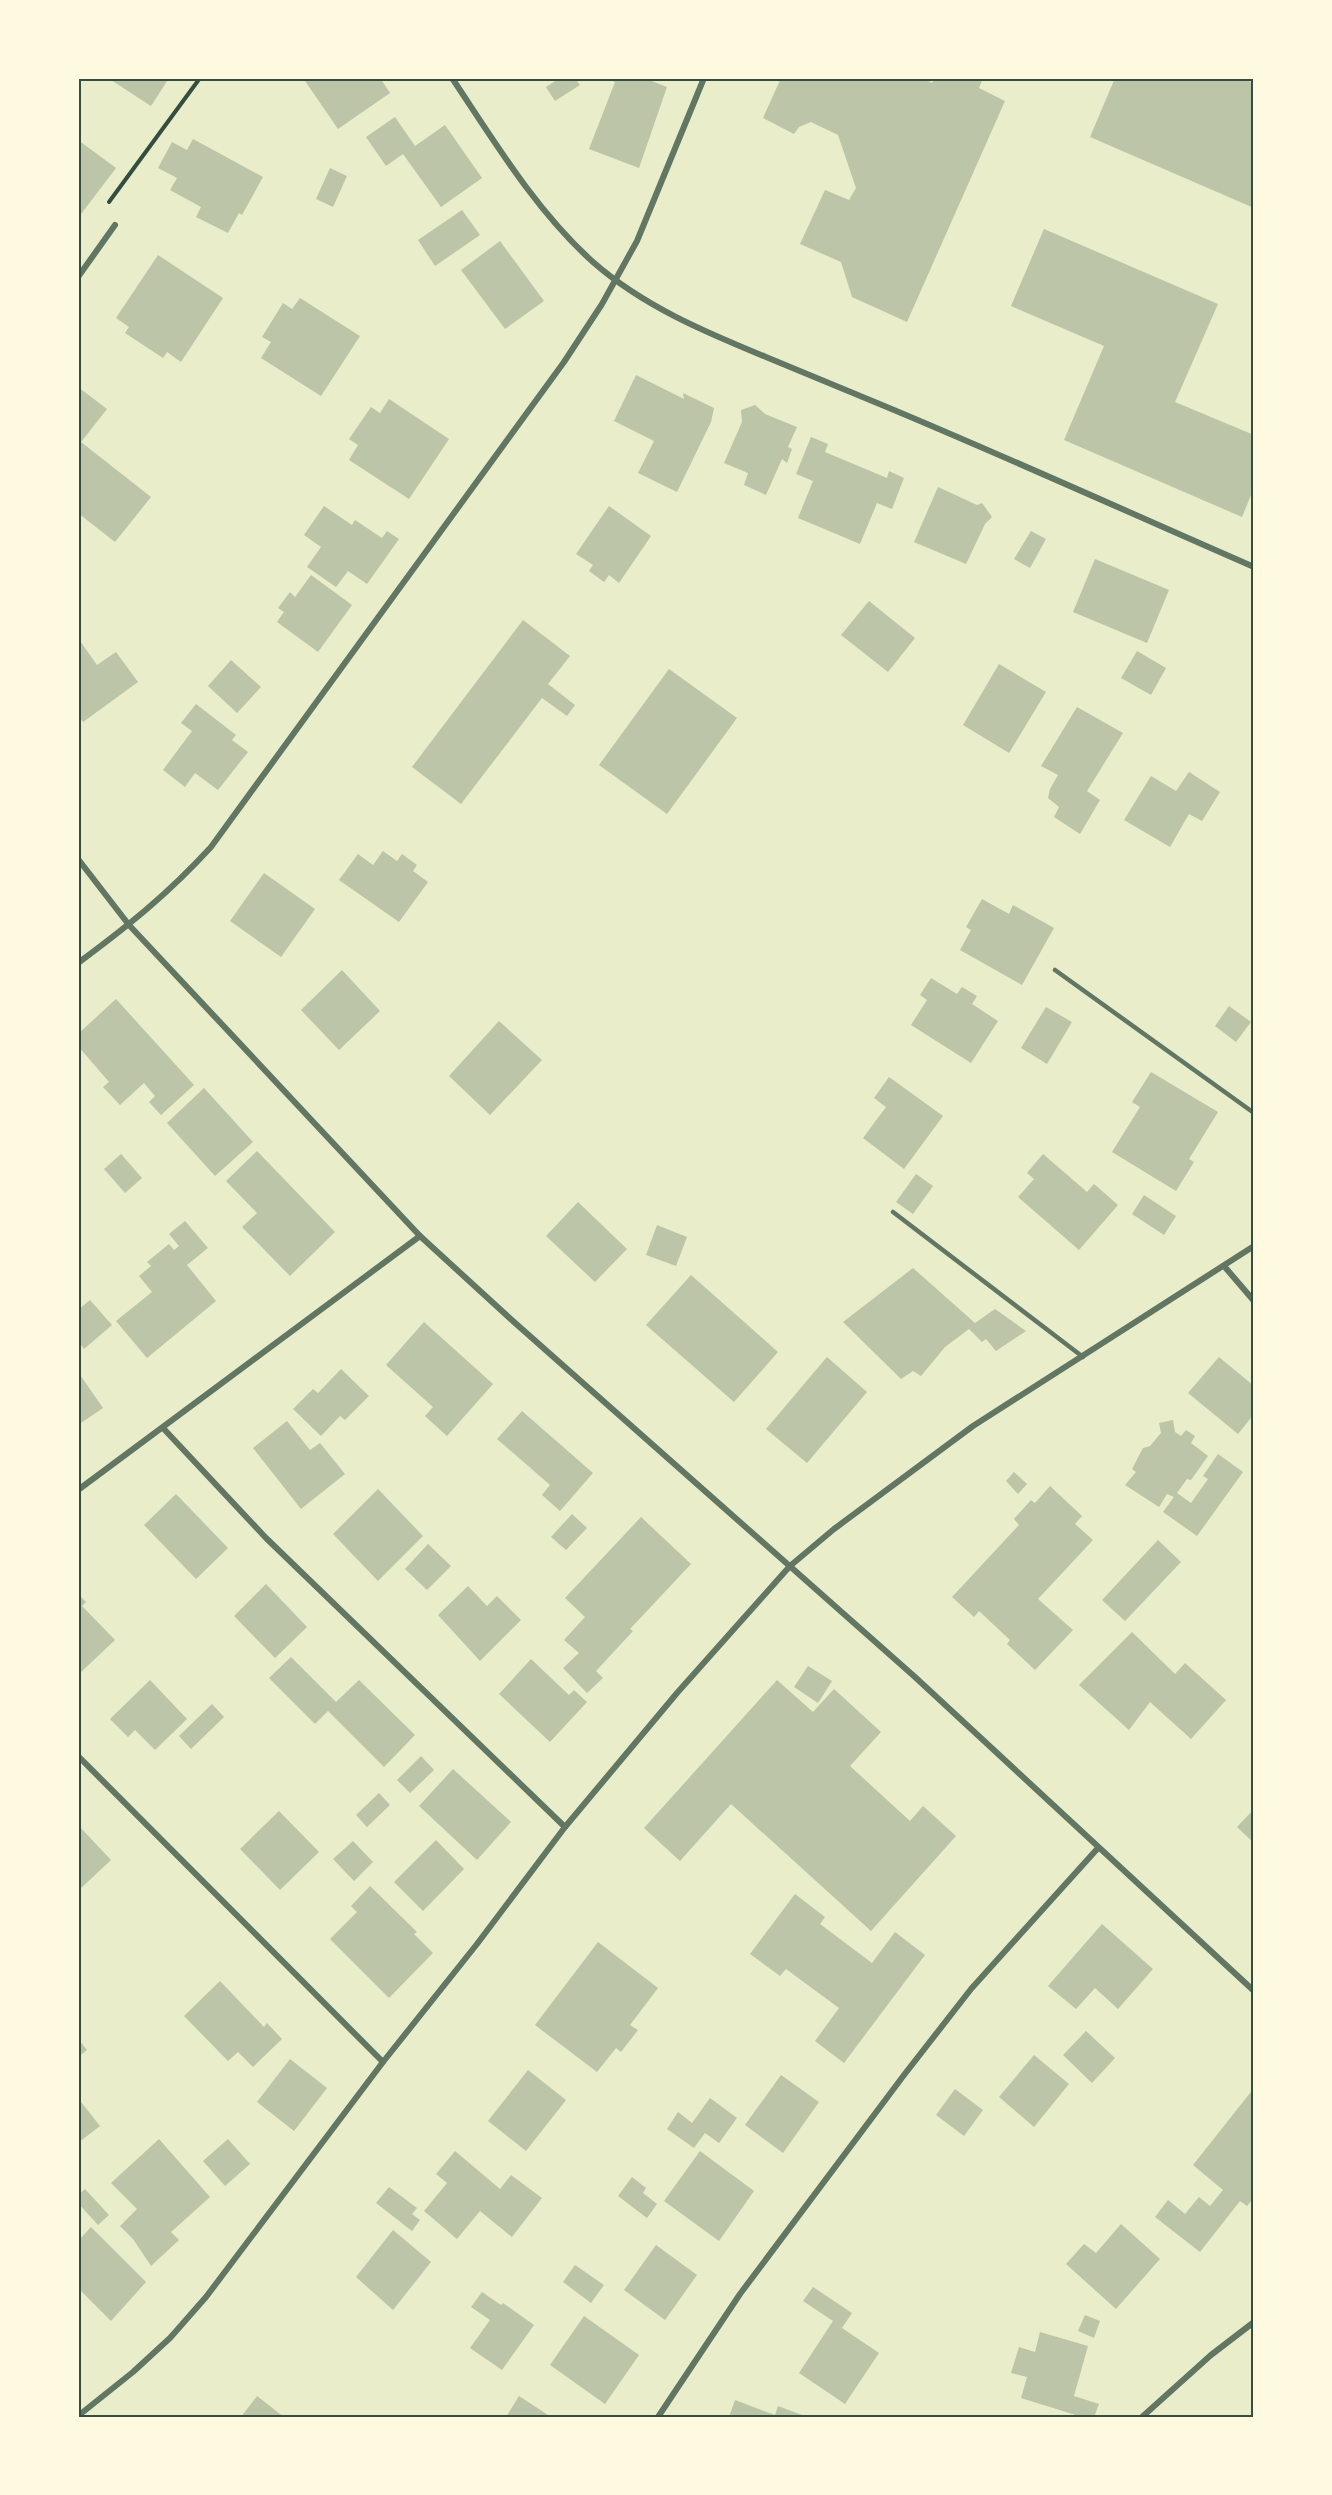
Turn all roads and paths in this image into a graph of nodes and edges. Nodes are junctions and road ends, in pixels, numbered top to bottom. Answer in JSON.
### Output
{"nodes":[{"id":1,"x":200,"y":78,"type":"edge"},
{"id":2,"x":452,"y":78,"type":"edge"},
{"id":3,"x":704,"y":78,"type":"edge"},
{"id":4,"x":115,"y":225,"type":"joint"},
{"id":5,"x":78,"y":277,"type":"edge"},
{"id":6,"x":616,"y":280,"type":"junction"},
{"id":7,"x":1254,"y":567,"type":"edge"},
{"id":8,"x":78,"y":859,"type":"edge"},
{"id":9,"x":129,"y":925,"type":"junction"},
{"id":10,"x":78,"y":963,"type":"edge"},
{"id":11,"x":1055,"y":970,"type":"dead end"},
{"id":12,"x":1254,"y":1113,"type":"edge"},
{"id":13,"x":893,"y":1212,"type":"dead end"},
{"id":14,"x":420,"y":1236,"type":"junction"},
{"id":15,"x":1254,"y":1246,"type":"edge"},
{"id":16,"x":1224,"y":1266,"type":"junction"},
{"id":17,"x":1254,"y":1301,"type":"edge"},
{"id":18,"x":1083,"y":1357,"type":"junction"},
{"id":19,"x":163,"y":1428,"type":"junction"},
{"id":20,"x":78,"y":1490,"type":"edge"},
{"id":21,"x":790,"y":1566,"type":"junction"},
{"id":22,"x":78,"y":1756,"type":"edge"},
{"id":23,"x":565,"y":1827,"type":"junction"},
{"id":24,"x":1098,"y":1848,"type":"junction"},
{"id":25,"x":1254,"y":1990,"type":"edge"},
{"id":26,"x":383,"y":2062,"type":"junction"},
{"id":27,"x":1254,"y":2322,"type":"edge"},
{"id":28,"x":78,"y":2416,"type":"edge"},
{"id":29,"x":657,"y":2417,"type":"edge"},
{"id":30,"x":1142,"y":2417,"type":"edge"}],
"edges":[{"from":1,"to":4,"type":"path"},
{"from":2,"to":6,"type":"street"},
{"from":3,"to":6,"type":"street"},
{"from":4,"to":5,"type":"street"},
{"from":6,"to":7,"type":"street"},
{"from":6,"to":9,"type":"street"},
{"from":8,"to":9,"type":"street"},
{"from":9,"to":10,"type":"street"},
{"from":9,"to":14,"type":"street"},
{"from":11,"to":12,"type":"lane"},
{"from":13,"to":18,"type":"lane"},
{"from":14,"to":19,"type":"street"},
{"from":14,"to":21,"type":"street"},
{"from":15,"to":16,"type":"street"},
{"from":16,"to":17,"type":"street"},
{"from":16,"to":18,"type":"street"},
{"from":18,"to":21,"type":"street"},
{"from":19,"to":20,"type":"street"},
{"from":19,"to":23,"type":"street"},
{"from":21,"to":23,"type":"street"},
{"from":21,"to":24,"type":"street"},
{"from":22,"to":26,"type":"street"},
{"from":23,"to":26,"type":"street"},
{"from":24,"to":25,"type":"street"},
{"from":24,"to":29,"type":"street"},
{"from":26,"to":28,"type":"street"},
{"from":27,"to":30,"type":"street"}]}
